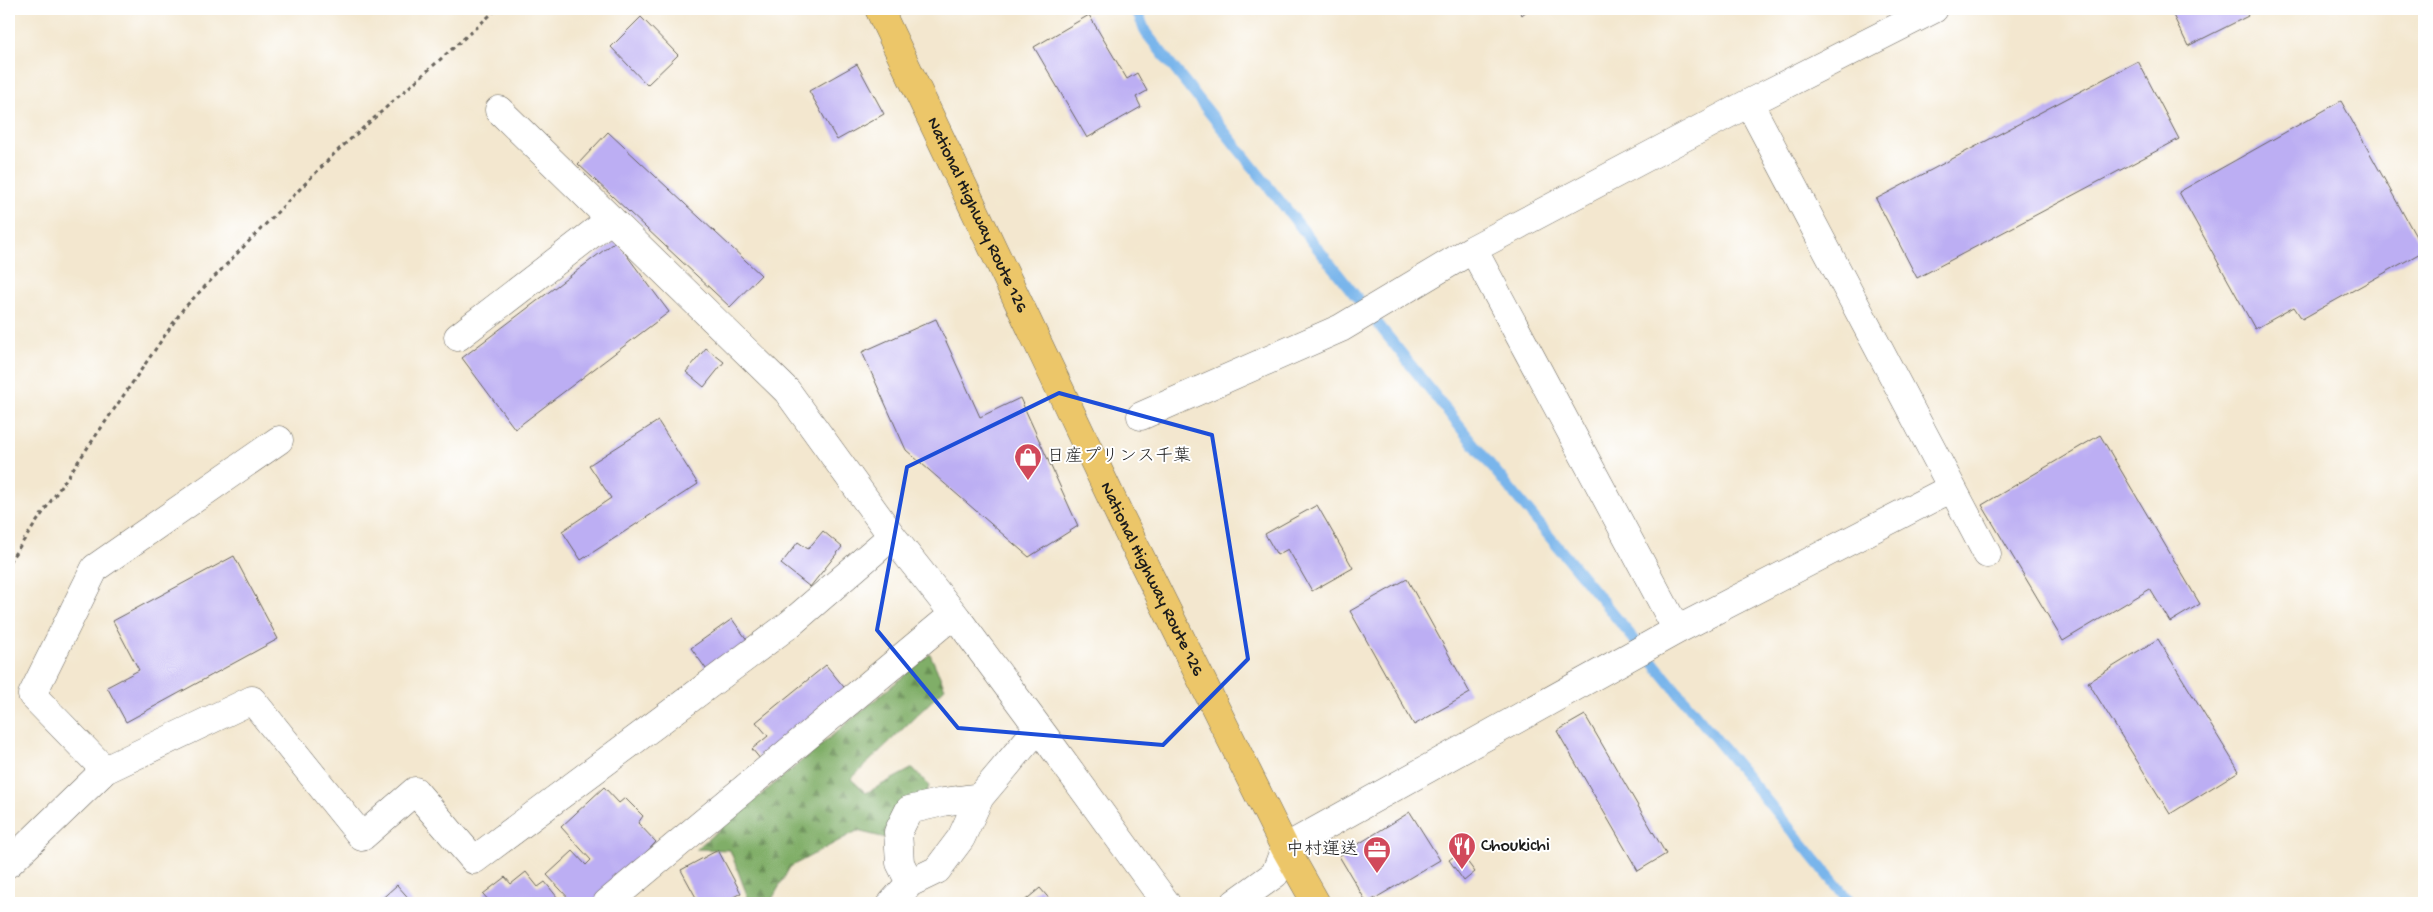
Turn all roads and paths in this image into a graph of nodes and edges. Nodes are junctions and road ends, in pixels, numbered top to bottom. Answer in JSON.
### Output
{"nodes":[{"id":1,"x":497,"y":9,"type":"edge"},
{"id":2,"x":879,"y":9,"type":"edge"},
{"id":3,"x":1934,"y":9,"type":"edge"},
{"id":4,"x":1749,"y":103,"type":"junction"},
{"id":5,"x":499,"y":110,"type":"dead end"},
{"id":6,"x":611,"y":220,"type":"junction"},
{"id":7,"x":1473,"y":249,"type":"junction"},
{"id":8,"x":458,"y":337,"type":"dead end"},
{"id":9,"x":1141,"y":416,"type":"dead end"},
{"id":10,"x":279,"y":440,"type":"dead end"},
{"id":11,"x":1952,"y":488,"type":"junction"},
{"id":12,"x":892,"y":536,"type":"junction"},
{"id":13,"x":1987,"y":554,"type":"dead end"},
{"id":14,"x":9,"y":562,"type":"edge"},
{"id":15,"x":954,"y":614,"type":"junction"},
{"id":16,"x":1677,"y":630,"type":"junction"},
{"id":17,"x":1038,"y":728,"type":"junction"},
{"id":18,"x":105,"y":770,"type":"junction"},
{"id":19,"x":980,"y":797,"type":"junction"},
{"id":20,"x":1285,"y":848,"type":"junction"},
{"id":21,"x":9,"y":863,"type":"edge"},
{"id":22,"x":910,"y":883,"type":"junction"},
{"id":23,"x":607,"y":903,"type":"edge"},
{"id":24,"x":892,"y":903,"type":"edge"},
{"id":25,"x":1166,"y":903,"type":"edge"},
{"id":26,"x":1236,"y":903,"type":"edge"},
{"id":27,"x":1316,"y":903,"type":"edge"}],
"edges":[{"from":1,"to":14,"type":"path"},
{"from":2,"to":20,"type":"highway","name":"National Highway Route 126"},
{"from":3,"to":4,"type":"street"},
{"from":4,"to":7,"type":"street"},
{"from":4,"to":11,"type":"street"},
{"from":5,"to":6,"type":"street"},
{"from":6,"to":8,"type":"street"},
{"from":6,"to":12,"type":"street"},
{"from":7,"to":9,"type":"street"},
{"from":7,"to":16,"type":"street"},
{"from":10,"to":18,"type":"street"},
{"from":11,"to":13,"type":"street"},
{"from":11,"to":16,"type":"street"},
{"from":12,"to":15,"type":"street"},
{"from":12,"to":18,"type":"street"},
{"from":15,"to":17,"type":"street"},
{"from":15,"to":23,"type":"street"},
{"from":16,"to":20,"type":"street"},
{"from":17,"to":19,"type":"street"},
{"from":17,"to":25,"type":"street"},
{"from":18,"to":21,"type":"street"},
{"from":19,"to":22,"type":"street"},
{"from":19,"to":22,"type":"street"},
{"from":20,"to":26,"type":"street"},
{"from":20,"to":27,"type":"highway","name":"National Highway Route 126"},
{"from":22,"to":24,"type":"street"}]}
